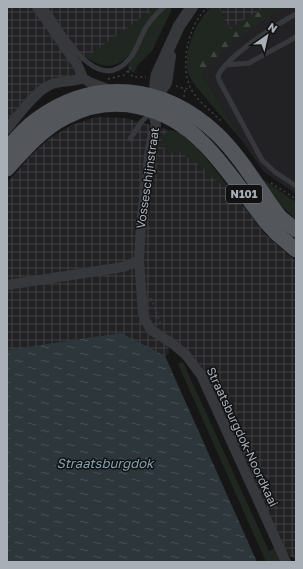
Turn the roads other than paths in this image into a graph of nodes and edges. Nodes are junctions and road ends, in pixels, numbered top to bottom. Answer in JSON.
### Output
{"nodes":[{"id":1,"x":37,"y":7,"type":"edge"},
{"id":2,"x":45,"y":7,"type":"edge"},
{"id":3,"x":164,"y":7,"type":"edge"},
{"id":4,"x":192,"y":7,"type":"edge"},
{"id":5,"x":296,"y":14,"type":"edge"},
{"id":6,"x":296,"y":38,"type":"edge"},
{"id":7,"x":226,"y":65,"type":"junction"},
{"id":8,"x":83,"y":78,"type":"junction"},
{"id":9,"x":110,"y":91,"type":"junction"},
{"id":10,"x":154,"y":104,"type":"junction"},
{"id":11,"x":7,"y":129,"type":"edge"},
{"id":12,"x":130,"y":139,"type":"dead end"},
{"id":13,"x":7,"y":149,"type":"edge"},
{"id":14,"x":7,"y":169,"type":"edge"},
{"id":15,"x":296,"y":186,"type":"edge"},
{"id":16,"x":296,"y":230,"type":"edge"},
{"id":17,"x":296,"y":250,"type":"edge"},
{"id":18,"x":139,"y":260,"type":"junction"},
{"id":19,"x":7,"y":285,"type":"edge"},
{"id":20,"x":160,"y":335,"type":"joint"},
{"id":21,"x":286,"y":562,"type":"edge"}],
"edges":[{"from":1,"to":8,"type":"street"},
{"from":2,"to":3,"type":"lane"},
{"from":4,"to":10,"type":"street"},
{"from":5,"to":7,"type":"lane"},
{"from":6,"to":7,"type":"lane"},
{"from":7,"to":15,"type":"lane"},
{"from":8,"to":9,"type":"street"},
{"from":8,"to":11,"type":"street"},
{"from":9,"to":10,"type":"main road","number":"N101"},
{"from":9,"to":13,"type":"main road","number":"N101"},
{"from":10,"to":12,"type":"lane"},
{"from":10,"to":14,"type":"main road","number":"N101"},
{"from":10,"to":16,"type":"main road","number":"N101"},
{"from":10,"to":17,"type":"main road","number":"N101"},
{"from":10,"to":18,"type":"street","name":"Vosseschijnstraat"},
{"from":18,"to":19,"type":"street"},
{"from":18,"to":20,"type":"street","name":"Vosseschijnstraat"},
{"from":20,"to":21,"type":"street","name":"Straatsburgdok-Noordkaai"}]}
